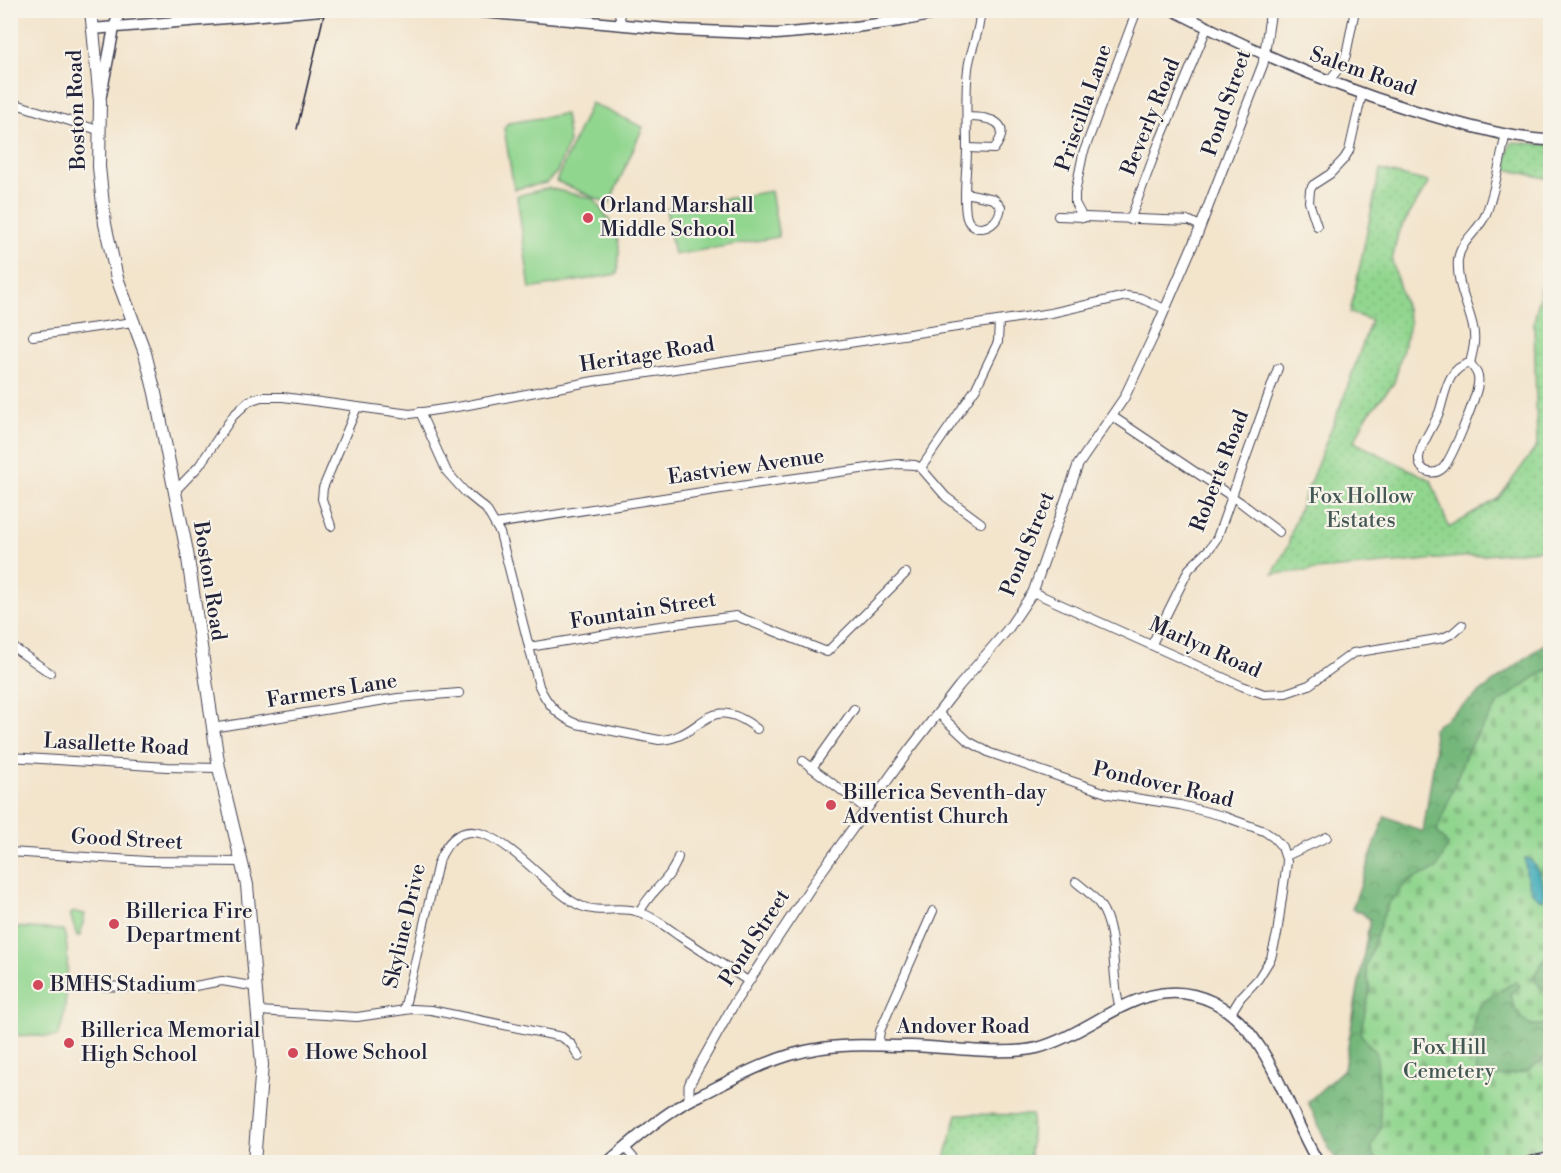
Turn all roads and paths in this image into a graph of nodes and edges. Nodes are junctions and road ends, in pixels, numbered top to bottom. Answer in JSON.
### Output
{"nodes":[{"id":1,"x":91,"y":10,"type":"edge"},
{"id":2,"x":121,"y":10,"type":"edge"},
{"id":3,"x":322,"y":10,"type":"edge"},
{"id":4,"x":460,"y":10,"type":"edge"},
{"id":5,"x":618,"y":10,"type":"edge"},
{"id":6,"x":955,"y":10,"type":"edge"},
{"id":7,"x":980,"y":10,"type":"edge"},
{"id":8,"x":1137,"y":10,"type":"edge"},
{"id":9,"x":1173,"y":10,"type":"edge"},
{"id":10,"x":1271,"y":10,"type":"edge"},
{"id":11,"x":1355,"y":10,"type":"edge"},
{"id":12,"x":622,"y":25,"type":"junction"},
{"id":13,"x":137,"y":26,"type":"junction"},
{"id":14,"x":114,"y":28,"type":"junction"},
{"id":15,"x":1207,"y":28,"type":"junction"},
{"id":16,"x":92,"y":29,"type":"junction"},
{"id":17,"x":1264,"y":55,"type":"junction"},
{"id":18,"x":1328,"y":82,"type":"junction"},
{"id":19,"x":1362,"y":94,"type":"junction"},
{"id":20,"x":100,"y":101,"type":"junction"},
{"id":21,"x":967,"y":117,"type":"junction"},
{"id":22,"x":10,"y":128,"type":"edge"},
{"id":23,"x":98,"y":130,"type":"junction"},
{"id":24,"x":1506,"y":133,"type":"junction"},
{"id":25,"x":1551,"y":140,"type":"edge"},
{"id":26,"x":967,"y":148,"type":"junction"},
{"id":27,"x":966,"y":193,"type":"junction"},
{"id":28,"x":1058,"y":216,"type":"dead end"},
{"id":29,"x":1083,"y":218,"type":"junction"},
{"id":30,"x":1130,"y":220,"type":"junction"},
{"id":31,"x":1200,"y":226,"type":"junction"},
{"id":32,"x":1317,"y":226,"type":"dead end"},
{"id":33,"x":1165,"y":309,"type":"junction"},
{"id":34,"x":999,"y":321,"type":"junction"},
{"id":35,"x":133,"y":322,"type":"junction"},
{"id":36,"x":33,"y":336,"type":"dead end"},
{"id":37,"x":1470,"y":363,"type":"junction"},
{"id":38,"x":1278,"y":368,"type":"dead end"},
{"id":39,"x":357,"y":407,"type":"junction"},
{"id":40,"x":420,"y":412,"type":"junction"},
{"id":41,"x":1112,"y":416,"type":"junction"},
{"id":42,"x":921,"y":468,"type":"junction"},
{"id":43,"x":175,"y":491,"type":"junction"},
{"id":44,"x":1232,"y":497,"type":"junction"},
{"id":45,"x":981,"y":523,"type":"dead end"},
{"id":46,"x":495,"y":524,"type":"junction"},
{"id":47,"x":331,"y":526,"type":"dead end"},
{"id":48,"x":1279,"y":532,"type":"dead end"},
{"id":49,"x":906,"y":573,"type":"dead end"},
{"id":50,"x":1033,"y":592,"type":"junction"},
{"id":51,"x":1462,"y":625,"type":"dead end"},
{"id":52,"x":1152,"y":644,"type":"junction"},
{"id":53,"x":10,"y":645,"type":"edge"},
{"id":54,"x":530,"y":647,"type":"junction"},
{"id":55,"x":50,"y":674,"type":"dead end"},
{"id":56,"x":459,"y":693,"type":"dead end"},
{"id":57,"x":854,"y":709,"type":"dead end"},
{"id":58,"x":938,"y":712,"type":"junction"},
{"id":59,"x":212,"y":728,"type":"junction"},
{"id":60,"x":757,"y":729,"type":"dead end"},
{"id":61,"x":10,"y":757,"type":"edge"},
{"id":62,"x":803,"y":761,"type":"dead end"},
{"id":63,"x":219,"y":768,"type":"junction"},
{"id":64,"x":812,"y":768,"type":"junction"},
{"id":65,"x":866,"y":809,"type":"junction"},
{"id":66,"x":1327,"y":837,"type":"dead end"},
{"id":67,"x":10,"y":852,"type":"edge"},
{"id":68,"x":1286,"y":856,"type":"junction"},
{"id":69,"x":678,"y":857,"type":"dead end"},
{"id":70,"x":243,"y":862,"type":"junction"},
{"id":71,"x":1076,"y":882,"type":"dead end"},
{"id":72,"x":933,"y":911,"type":"dead end"},
{"id":73,"x":640,"y":912,"type":"junction"},
{"id":74,"x":748,"y":981,"type":"junction"},
{"id":75,"x":88,"y":986,"type":"dead end"},
{"id":76,"x":257,"y":987,"type":"junction"},
{"id":77,"x":1120,"y":1008,"type":"junction"},
{"id":78,"x":404,"y":1010,"type":"junction"},
{"id":79,"x":259,"y":1011,"type":"junction"},
{"id":80,"x":1230,"y":1013,"type":"junction"},
{"id":81,"x":878,"y":1046,"type":"junction"},
{"id":82,"x":579,"y":1057,"type":"dead end"},
{"id":83,"x":689,"y":1101,"type":"junction"},
{"id":84,"x":625,"y":1148,"type":"junction"},
{"id":85,"x":1551,"y":1158,"type":"edge"},
{"id":86,"x":254,"y":1162,"type":"edge"},
{"id":87,"x":608,"y":1162,"type":"edge"},
{"id":88,"x":637,"y":1162,"type":"edge"},
{"id":89,"x":1318,"y":1162,"type":"edge"},
{"id":90,"x":1531,"y":1162,"type":"edge"}],
"edges":[{"from":1,"to":16,"type":"main road","name":"Boston Road"},
{"from":2,"to":13,"type":"main road"},
{"from":2,"to":14,"type":"main road"},
{"from":3,"to":13,"type":"main road"},
{"from":4,"to":12,"type":"main road"},
{"from":5,"to":12,"type":"street"},
{"from":6,"to":12,"type":"main road"},
{"from":7,"to":21,"type":"street"},
{"from":8,"to":29,"type":"street","name":"Priscilla Lane"},
{"from":9,"to":15,"type":"main road","name":"Salem Road"},
{"from":10,"to":17,"type":"street","name":"Pond Street"},
{"from":11,"to":18,"type":"street"},
{"from":13,"to":14,"type":"main road"},
{"from":14,"to":16,"type":"main road"},
{"from":14,"to":20,"type":"main road"},
{"from":15,"to":17,"type":"main road","name":"Salem Road"},
{"from":15,"to":30,"type":"street","name":"Beverly Road"},
{"from":16,"to":20,"type":"main road","name":"Boston Road"},
{"from":17,"to":18,"type":"main road","name":"Salem Road"},
{"from":17,"to":31,"type":"street","name":"Pond Street"},
{"from":18,"to":19,"type":"main road","name":"Salem Road"},
{"from":19,"to":24,"type":"main road","name":"Salem Road"},
{"from":19,"to":32,"type":"street"},
{"from":20,"to":23,"type":"main road","name":"Boston Road"},
{"from":21,"to":26,"type":"street"},
{"from":21,"to":26,"type":"street"},
{"from":22,"to":23,"type":"street"},
{"from":23,"to":35,"type":"main road","name":"Boston Road"},
{"from":24,"to":25,"type":"main road","name":"Salem Road"},
{"from":24,"to":37,"type":"street"},
{"from":26,"to":27,"type":"street"},
{"from":27,"to":27,"type":"street"},
{"from":28,"to":29,"type":"street"},
{"from":29,"to":30,"type":"street"},
{"from":30,"to":31,"type":"street"},
{"from":31,"to":33,"type":"street","name":"Pond Street"},
{"from":33,"to":34,"type":"street","name":"Heritage Road"},
{"from":33,"to":41,"type":"street","name":"Pond Street"},
{"from":34,"to":40,"type":"street","name":"Heritage Road"},
{"from":34,"to":42,"type":"street"},
{"from":35,"to":36,"type":"street"},
{"from":35,"to":43,"type":"main road","name":"Boston Road"},
{"from":37,"to":37,"type":"street"},
{"from":38,"to":44,"type":"street","name":"Roberts Road"},
{"from":39,"to":40,"type":"street","name":"Heritage Road"},
{"from":39,"to":43,"type":"street","name":"Heritage Road"},
{"from":39,"to":47,"type":"street"},
{"from":40,"to":46,"type":"street"},
{"from":41,"to":44,"type":"street"},
{"from":41,"to":50,"type":"street","name":"Pond Street"},
{"from":42,"to":45,"type":"street"},
{"from":42,"to":46,"type":"street","name":"Eastview Avenue"},
{"from":43,"to":59,"type":"main road","name":"Boston Road"},
{"from":44,"to":48,"type":"street"},
{"from":44,"to":52,"type":"street","name":"Roberts Road"},
{"from":46,"to":54,"type":"street"},
{"from":49,"to":54,"type":"street","name":"Fountain Street"},
{"from":50,"to":52,"type":"street","name":"Marlyn Road"},
{"from":50,"to":58,"type":"street","name":"Pond Street"},
{"from":51,"to":52,"type":"street","name":"Marlyn Road"},
{"from":53,"to":55,"type":"street"},
{"from":54,"to":60,"type":"street"},
{"from":56,"to":59,"type":"street","name":"Farmers Lane"},
{"from":57,"to":64,"type":"street"},
{"from":58,"to":65,"type":"street","name":"Pond Street"},
{"from":58,"to":68,"type":"street","name":"Pondover Road"},
{"from":59,"to":63,"type":"main road","name":"Boston Road"},
{"from":61,"to":63,"type":"street","name":"Lasallette Road"},
{"from":62,"to":64,"type":"street"},
{"from":63,"to":70,"type":"main road","name":"Boston Road"},
{"from":64,"to":65,"type":"street"},
{"from":65,"to":74,"type":"street","name":"Pond Street"},
{"from":66,"to":68,"type":"street"},
{"from":67,"to":70,"type":"street","name":"Good Street"},
{"from":68,"to":80,"type":"street"},
{"from":69,"to":73,"type":"street"},
{"from":70,"to":76,"type":"main road","name":"Boston Road"},
{"from":71,"to":77,"type":"street"},
{"from":72,"to":81,"type":"street"},
{"from":73,"to":74,"type":"street","name":"Skyline Drive"},
{"from":73,"to":78,"type":"street","name":"Skyline Drive"},
{"from":74,"to":83,"type":"street","name":"Pond Street"},
{"from":75,"to":76,"type":"street"},
{"from":76,"to":79,"type":"main road","name":"Boston Road"},
{"from":77,"to":80,"type":"main road","name":"Andover Road"},
{"from":77,"to":81,"type":"main road","name":"Andover Road"},
{"from":78,"to":79,"type":"street"},
{"from":78,"to":82,"type":"street"},
{"from":79,"to":86,"type":"main road","name":"Boston Road"},
{"from":80,"to":89,"type":"main road","name":"Andover Road"},
{"from":81,"to":83,"type":"main road","name":"Andover Road"},
{"from":83,"to":84,"type":"main road","name":"Andover Road"},
{"from":84,"to":87,"type":"main road","name":"Andover Road"},
{"from":84,"to":88,"type":"street"},
{"from":85,"to":90,"type":"main road"}]}
